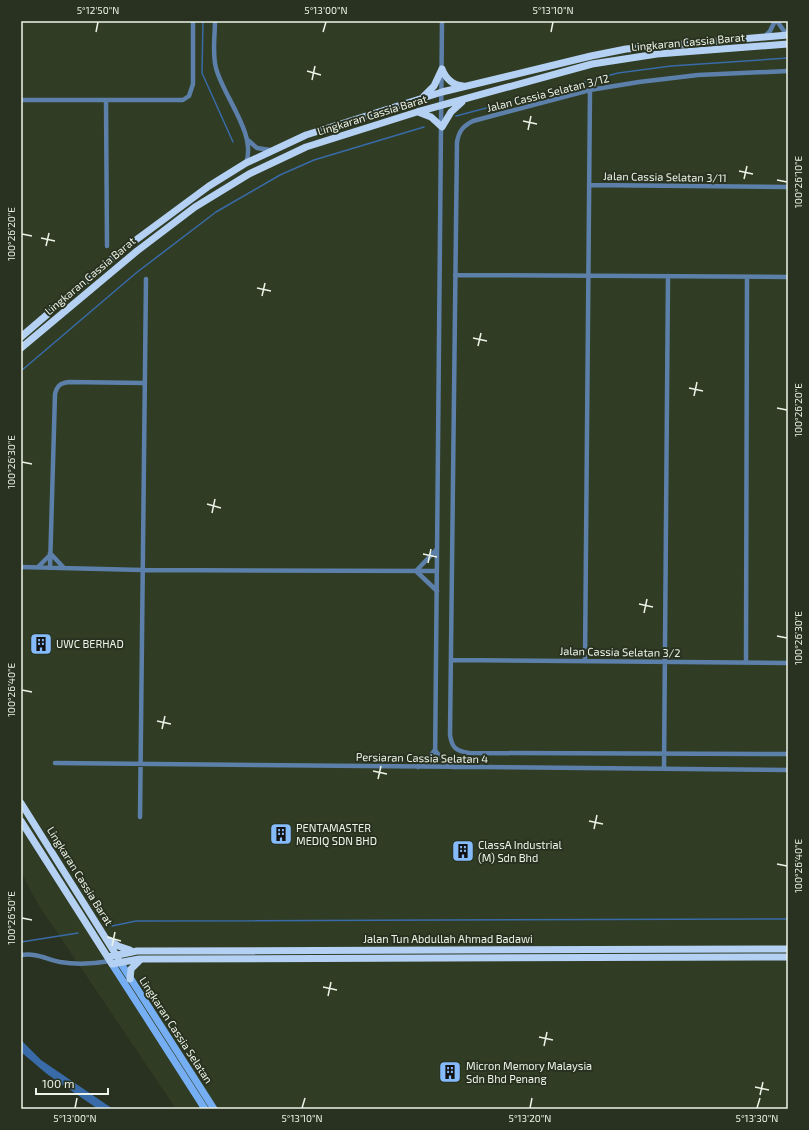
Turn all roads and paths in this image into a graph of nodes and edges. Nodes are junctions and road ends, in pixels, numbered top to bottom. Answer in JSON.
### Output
{"nodes":[{"id":1,"x":193,"y":21,"type":"edge"},
{"id":2,"x":215,"y":21,"type":"edge"},
{"id":3,"x":442,"y":21,"type":"edge"},
{"id":4,"x":776,"y":21,"type":"edge"},
{"id":5,"x":788,"y":34,"type":"edge"},
{"id":6,"x":764,"y":37,"type":"junction"},
{"id":7,"x":788,"y":44,"type":"edge"},
{"id":8,"x":442,"y":69,"type":"junction"},
{"id":9,"x":788,"y":71,"type":"edge"},
{"id":10,"x":466,"y":86,"type":"junction"},
{"id":11,"x":590,"y":90,"type":"junction"},
{"id":12,"x":442,"y":92,"type":"junction"},
{"id":13,"x":421,"y":99,"type":"junction"},
{"id":14,"x":21,"y":100,"type":"edge"},
{"id":15,"x":106,"y":100,"type":"junction"},
{"id":16,"x":464,"y":100,"type":"junction"},
{"id":17,"x":442,"y":106,"type":"junction"},
{"id":18,"x":417,"y":112,"type":"junction"},
{"id":19,"x":442,"y":127,"type":"junction"},
{"id":20,"x":247,"y":138,"type":"junction"},
{"id":21,"x":271,"y":150,"type":"junction"},
{"id":22,"x":246,"y":163,"type":"junction"},
{"id":23,"x":589,"y":185,"type":"junction"},
{"id":24,"x":788,"y":187,"type":"edge"},
{"id":25,"x":107,"y":246,"type":"dead end"},
{"id":26,"x":455,"y":275,"type":"junction"},
{"id":27,"x":588,"y":276,"type":"junction"},
{"id":28,"x":668,"y":276,"type":"junction"},
{"id":29,"x":747,"y":277,"type":"junction"},
{"id":30,"x":788,"y":277,"type":"edge"},
{"id":31,"x":146,"y":279,"type":"dead end"},
{"id":32,"x":21,"y":337,"type":"edge"},
{"id":33,"x":21,"y":348,"type":"edge"},
{"id":34,"x":144,"y":383,"type":"junction"},
{"id":35,"x":437,"y":549,"type":"junction"},
{"id":36,"x":50,"y":554,"type":"junction"},
{"id":37,"x":21,"y":567,"type":"edge"},
{"id":38,"x":38,"y":567,"type":"junction"},
{"id":39,"x":50,"y":568,"type":"junction"},
{"id":40,"x":64,"y":568,"type":"junction"},
{"id":41,"x":142,"y":570,"type":"junction"},
{"id":42,"x":416,"y":571,"type":"junction"},
{"id":43,"x":437,"y":571,"type":"junction"},
{"id":44,"x":437,"y":591,"type":"junction"},
{"id":45,"x":451,"y":660,"type":"junction"},
{"id":46,"x":585,"y":661,"type":"junction"},
{"id":47,"x":665,"y":662,"type":"junction"},
{"id":48,"x":746,"y":663,"type":"junction"},
{"id":49,"x":788,"y":663,"type":"edge"},
{"id":50,"x":436,"y":750,"type":"junction"},
{"id":51,"x":664,"y":753,"type":"junction"},
{"id":52,"x":788,"y":754,"type":"edge"},
{"id":53,"x":55,"y":763,"type":"dead end"},
{"id":54,"x":140,"y":764,"type":"junction"},
{"id":55,"x":418,"y":767,"type":"junction"},
{"id":56,"x":435,"y":767,"type":"junction"},
{"id":57,"x":453,"y":767,"type":"junction"},
{"id":58,"x":664,"y":769,"type":"junction"},
{"id":59,"x":788,"y":770,"type":"edge"},
{"id":60,"x":21,"y":803,"type":"edge"},
{"id":61,"x":140,"y":817,"type":"dead end"},
{"id":62,"x":21,"y":820,"type":"edge"},
{"id":63,"x":106,"y":938,"type":"junction"},
{"id":64,"x":788,"y":949,"type":"edge"},
{"id":65,"x":315,"y":950,"type":"junction"},
{"id":66,"x":135,"y":951,"type":"junction"},
{"id":67,"x":116,"y":954,"type":"junction"},
{"id":68,"x":21,"y":955,"type":"edge"},
{"id":69,"x":788,"y":957,"type":"edge"},
{"id":70,"x":313,"y":959,"type":"junction"},
{"id":71,"x":140,"y":960,"type":"junction"},
{"id":72,"x":110,"y":961,"type":"junction"},
{"id":73,"x":120,"y":962,"type":"junction"},
{"id":74,"x":130,"y":979,"type":"junction"},
{"id":75,"x":205,"y":1109,"type":"edge"},
{"id":76,"x":214,"y":1109,"type":"edge"}],
"edges":[{"from":1,"to":15,"type":"street"},
{"from":2,"to":20,"type":"street"},
{"from":3,"to":8,"type":"street"},
{"from":4,"to":5,"type":"street"},
{"from":4,"to":6,"type":"street"},
{"from":5,"to":6,"type":"main road","name":"Lingkaran Cassia Barat"},
{"from":6,"to":10,"type":"main road","name":"Lingkaran Cassia Barat"},
{"from":7,"to":16,"type":"main road","name":"Lingkaran Cassia Barat"},
{"from":8,"to":10,"type":"main road"},
{"from":8,"to":12,"type":"street"},
{"from":8,"to":13,"type":"main road"},
{"from":9,"to":11,"type":"street","name":"Jalan Cassia Selatan 3/12"},
{"from":10,"to":12,"type":"main road","name":"Lingkaran Cassia Barat"},
{"from":11,"to":23,"type":"street"},
{"from":11,"to":26,"type":"street","name":"Jalan Cassia Selatan 3/12"},
{"from":12,"to":13,"type":"main road","name":"Lingkaran Cassia Barat"},
{"from":12,"to":17,"type":"street"},
{"from":13,"to":21,"type":"main road","name":"Lingkaran Cassia Barat"},
{"from":14,"to":15,"type":"street"},
{"from":15,"to":25,"type":"street"},
{"from":16,"to":17,"type":"main road","name":"Lingkaran Cassia Barat"},
{"from":16,"to":19,"type":"main road"},
{"from":17,"to":18,"type":"main road","name":"Lingkaran Cassia Barat"},
{"from":17,"to":19,"type":"street"},
{"from":18,"to":19,"type":"main road"},
{"from":18,"to":33,"type":"main road","name":"Lingkaran Cassia Barat"},
{"from":19,"to":35,"type":"street"},
{"from":20,"to":21,"type":"street"},
{"from":20,"to":22,"type":"street"},
{"from":21,"to":22,"type":"main road","name":"Lingkaran Cassia Barat"},
{"from":22,"to":32,"type":"main road","name":"Lingkaran Cassia Barat"},
{"from":23,"to":24,"type":"street","name":"Jalan Cassia Selatan 3/11"},
{"from":23,"to":27,"type":"street"},
{"from":26,"to":27,"type":"street"},
{"from":26,"to":45,"type":"street","name":"Jalan Cassia Selatan 3/12"},
{"from":27,"to":28,"type":"street"},
{"from":27,"to":46,"type":"street"},
{"from":28,"to":29,"type":"street"},
{"from":28,"to":47,"type":"street"},
{"from":29,"to":30,"type":"street"},
{"from":29,"to":48,"type":"street"},
{"from":31,"to":34,"type":"street"},
{"from":34,"to":36,"type":"street"},
{"from":34,"to":41,"type":"street"},
{"from":35,"to":42,"type":"street"},
{"from":35,"to":43,"type":"street"},
{"from":36,"to":38,"type":"street"},
{"from":36,"to":39,"type":"street"},
{"from":36,"to":40,"type":"street"},
{"from":37,"to":38,"type":"street"},
{"from":38,"to":39,"type":"street"},
{"from":39,"to":40,"type":"street"},
{"from":40,"to":41,"type":"street"},
{"from":41,"to":42,"type":"street"},
{"from":41,"to":54,"type":"street"},
{"from":42,"to":43,"type":"street"},
{"from":42,"to":44,"type":"street"},
{"from":43,"to":44,"type":"street"},
{"from":44,"to":50,"type":"street"},
{"from":45,"to":46,"type":"street","name":"Jalan Cassia Selatan 3/2"},
{"from":45,"to":51,"type":"street","name":"Jalan Cassia Selatan 3/12"},
{"from":46,"to":47,"type":"street","name":"Jalan Cassia Selatan 3/2"},
{"from":47,"to":48,"type":"street","name":"Jalan Cassia Selatan 3/2"},
{"from":47,"to":51,"type":"street"},
{"from":48,"to":49,"type":"street","name":"Jalan Cassia Selatan 3/2"},
{"from":50,"to":55,"type":"street"},
{"from":50,"to":56,"type":"street"},
{"from":50,"to":57,"type":"street"},
{"from":51,"to":52,"type":"street"},
{"from":51,"to":58,"type":"street"},
{"from":53,"to":54,"type":"street","name":"Persiaran Cassia Selatan 4"},
{"from":54,"to":55,"type":"street","name":"Persiaran Cassia Selatan 4"},
{"from":54,"to":61,"type":"street"},
{"from":55,"to":56,"type":"street","name":"Persiaran Cassia Selatan 4"},
{"from":56,"to":57,"type":"street","name":"Persiaran Cassia Selatan 4"},
{"from":57,"to":58,"type":"street","name":"Persiaran Cassia Selatan 4"},
{"from":58,"to":59,"type":"street","name":"Persiaran Cassia Selatan 4"},
{"from":60,"to":63,"type":"main road","name":"Lingkaran Cassia Barat"},
{"from":62,"to":72,"type":"main road","name":"Lingkaran Cassia Barat"},
{"from":63,"to":66,"type":"main road"},
{"from":63,"to":67,"type":"main road","name":"Lingkaran Cassia Barat"},
{"from":64,"to":65,"type":"main road","name":"Jalan Tun Abdullah Ahmad Badawi"},
{"from":65,"to":66,"type":"main road","name":"Jalan Tun Abdullah Ahmad Badawi"},
{"from":65,"to":70,"type":"main road"},
{"from":66,"to":67,"type":"main road","name":"Jalan Tun Abdullah Ahmad Badawi"},
{"from":67,"to":72,"type":"main road","name":"Jalan Tun Abdullah Ahmad Badawi"},
{"from":67,"to":73,"type":"main road","name":"Lingkaran Cassia Barat"},
{"from":68,"to":72,"type":"street"},
{"from":69,"to":70,"type":"main road","name":"Jalan Tun Abdullah Ahmad Badawi"},
{"from":70,"to":71,"type":"main road","name":"Jalan Tun Abdullah Ahmad Badawi"},
{"from":71,"to":73,"type":"main road","name":"Jalan Tun Abdullah Ahmad Badawi"},
{"from":71,"to":74,"type":"main road"},
{"from":72,"to":73,"type":"main road","name":"Jalan Tun Abdullah Ahmad Badawi"},
{"from":72,"to":75,"type":"street","name":"Lingkaran Cassia Selatan"},
{"from":73,"to":74,"type":"street","name":"Lingkaran Cassia Selatan"},
{"from":74,"to":76,"type":"street","name":"Lingkaran Cassia Selatan"}]}
